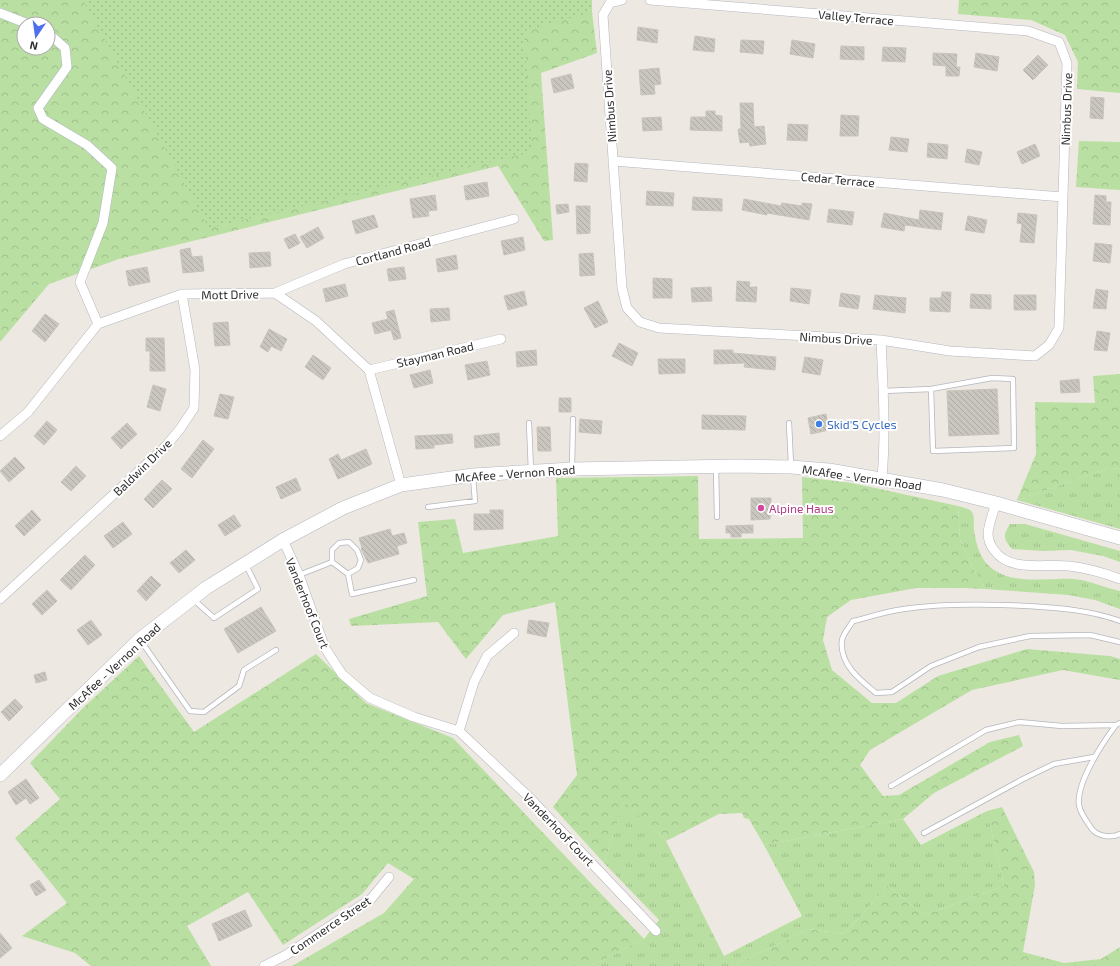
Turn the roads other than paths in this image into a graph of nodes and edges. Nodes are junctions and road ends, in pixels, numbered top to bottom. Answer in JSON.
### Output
{"nodes":[{"id":1,"x":622,"y":0,"type":"edge"},
{"id":2,"x":650,"y":0,"type":"edge"},
{"id":3,"x":0,"y":13,"type":"edge"},
{"id":4,"x":16,"y":19,"type":"edge"},
{"id":5,"x":56,"y":41,"type":"edge"},
{"id":6,"x":1058,"y":42,"type":"joint"},
{"id":7,"x":613,"y":161,"type":"junction"},
{"id":8,"x":1063,"y":197,"type":"junction"},
{"id":9,"x":514,"y":219,"type":"dead end"},
{"id":10,"x":274,"y":293,"type":"junction"},
{"id":11,"x":182,"y":294,"type":"junction"},
{"id":12,"x":98,"y":324,"type":"junction"},
{"id":13,"x":501,"y":339,"type":"dead end"},
{"id":14,"x":881,"y":340,"type":"junction"},
{"id":15,"x":369,"y":370,"type":"junction"},
{"id":16,"x":931,"y":389,"type":"junction"},
{"id":17,"x":883,"y":391,"type":"junction"},
{"id":18,"x":573,"y":419,"type":"dead end"},
{"id":19,"x":529,"y":423,"type":"dead end"},
{"id":20,"x":789,"y":423,"type":"dead end"},
{"id":21,"x":0,"y":436,"type":"edge"},
{"id":22,"x":716,"y":466,"type":"junction"},
{"id":23,"x":791,"y":467,"type":"junction"},
{"id":24,"x":572,"y":469,"type":"junction"},
{"id":25,"x":531,"y":471,"type":"junction"},
{"id":26,"x":473,"y":475,"type":"junction"},
{"id":27,"x":882,"y":478,"type":"junction"},
{"id":28,"x":401,"y":485,"type":"junction"},
{"id":29,"x":996,"y":503,"type":"junction"},
{"id":30,"x":428,"y":507,"type":"dead end"},
{"id":31,"x":717,"y":517,"type":"dead end"},
{"id":32,"x":1120,"y":538,"type":"edge"},
{"id":33,"x":283,"y":540,"type":"junction"},
{"id":34,"x":332,"y":562,"type":"junction"},
{"id":35,"x":245,"y":564,"type":"junction"},
{"id":36,"x":348,"y":574,"type":"junction"},
{"id":37,"x":299,"y":576,"type":"junction"},
{"id":38,"x":1120,"y":579,"type":"edge"},
{"id":39,"x":414,"y":580,"type":"dead end"},
{"id":40,"x":0,"y":599,"type":"edge"},
{"id":41,"x":192,"y":599,"type":"junction"},
{"id":42,"x":1120,"y":622,"type":"edge"},
{"id":43,"x":514,"y":633,"type":"dead end"},
{"id":44,"x":140,"y":639,"type":"junction"},
{"id":45,"x":1120,"y":642,"type":"edge"},
{"id":46,"x":276,"y":650,"type":"dead end"},
{"id":47,"x":1118,"y":724,"type":"edge"},
{"id":48,"x":459,"y":731,"type":"junction"},
{"id":49,"x":1094,"y":757,"type":"junction"},
{"id":50,"x":0,"y":775,"type":"edge"},
{"id":51,"x":891,"y":786,"type":"dead end"},
{"id":52,"x":924,"y":833,"type":"dead end"},
{"id":53,"x":1120,"y":834,"type":"edge"},
{"id":54,"x":389,"y":877,"type":"dead end"},
{"id":55,"x":656,"y":931,"type":"dead end"},
{"id":56,"x":264,"y":966,"type":"edge"}],
"edges":[{"from":1,"to":7,"type":"street","name":"Nimbus Drive"},
{"from":2,"to":6,"type":"street","name":"Valley Terrace"},
{"from":3,"to":4,"type":"street"},
{"from":5,"to":12,"type":"street"},
{"from":6,"to":8,"type":"street","name":"Nimbus Drive"},
{"from":7,"to":8,"type":"street","name":"Cedar Terrace"},
{"from":7,"to":14,"type":"street","name":"Nimbus Drive"},
{"from":8,"to":14,"type":"street","name":"Nimbus Drive"},
{"from":9,"to":10,"type":"street","name":"Cortland Road"},
{"from":10,"to":11,"type":"street","name":"Mott Drive"},
{"from":10,"to":15,"type":"street","name":"Mott Drive"},
{"from":11,"to":12,"type":"street","name":"Mott Drive"},
{"from":11,"to":40,"type":"street","name":"Baldwin Drive"},
{"from":12,"to":21,"type":"street"},
{"from":13,"to":15,"type":"street","name":"Stayman Road"},
{"from":14,"to":17,"type":"street"},
{"from":15,"to":28,"type":"street"},
{"from":16,"to":16,"type":"lane"},
{"from":16,"to":17,"type":"lane"},
{"from":17,"to":27,"type":"street"},
{"from":18,"to":24,"type":"lane"},
{"from":19,"to":25,"type":"lane"},
{"from":20,"to":23,"type":"lane"},
{"from":22,"to":23,"type":"main road","name":"McAfee - Vernon Road"},
{"from":22,"to":24,"type":"main road","name":"McAfee - Vernon Road"},
{"from":22,"to":31,"type":"lane"},
{"from":23,"to":27,"type":"main road","name":"McAfee - Vernon Road"},
{"from":24,"to":25,"type":"main road","name":"McAfee - Vernon Road"},
{"from":25,"to":26,"type":"main road","name":"McAfee - Vernon Road"},
{"from":26,"to":28,"type":"main road","name":"McAfee - Vernon Road"},
{"from":26,"to":30,"type":"lane"},
{"from":27,"to":29,"type":"main road","name":"McAfee - Vernon Road"},
{"from":28,"to":33,"type":"main road","name":"McAfee - Vernon Road"},
{"from":29,"to":32,"type":"main road","name":"McAfee - Vernon Road"},
{"from":29,"to":38,"type":"street"},
{"from":33,"to":35,"type":"main road","name":"McAfee - Vernon Road"},
{"from":33,"to":37,"type":"street","name":"Vanderhoof Court"},
{"from":34,"to":36,"type":"lane"},
{"from":34,"to":36,"type":"lane"},
{"from":34,"to":37,"type":"lane"},
{"from":35,"to":41,"type":"main road","name":"McAfee - Vernon Road"},
{"from":35,"to":41,"type":"lane"},
{"from":36,"to":39,"type":"lane"},
{"from":37,"to":48,"type":"street","name":"Vanderhoof Court"},
{"from":41,"to":44,"type":"main road","name":"McAfee - Vernon Road"},
{"from":42,"to":45,"type":"lane"},
{"from":43,"to":48,"type":"street"},
{"from":44,"to":46,"type":"lane"},
{"from":44,"to":50,"type":"main road","name":"McAfee - Vernon Road"},
{"from":47,"to":49,"type":"lane"},
{"from":47,"to":51,"type":"lane"},
{"from":48,"to":55,"type":"street","name":"Vanderhoof Court"},
{"from":49,"to":52,"type":"lane"},
{"from":49,"to":53,"type":"lane"},
{"from":54,"to":56,"type":"street","name":"Commerce Street"}]}
